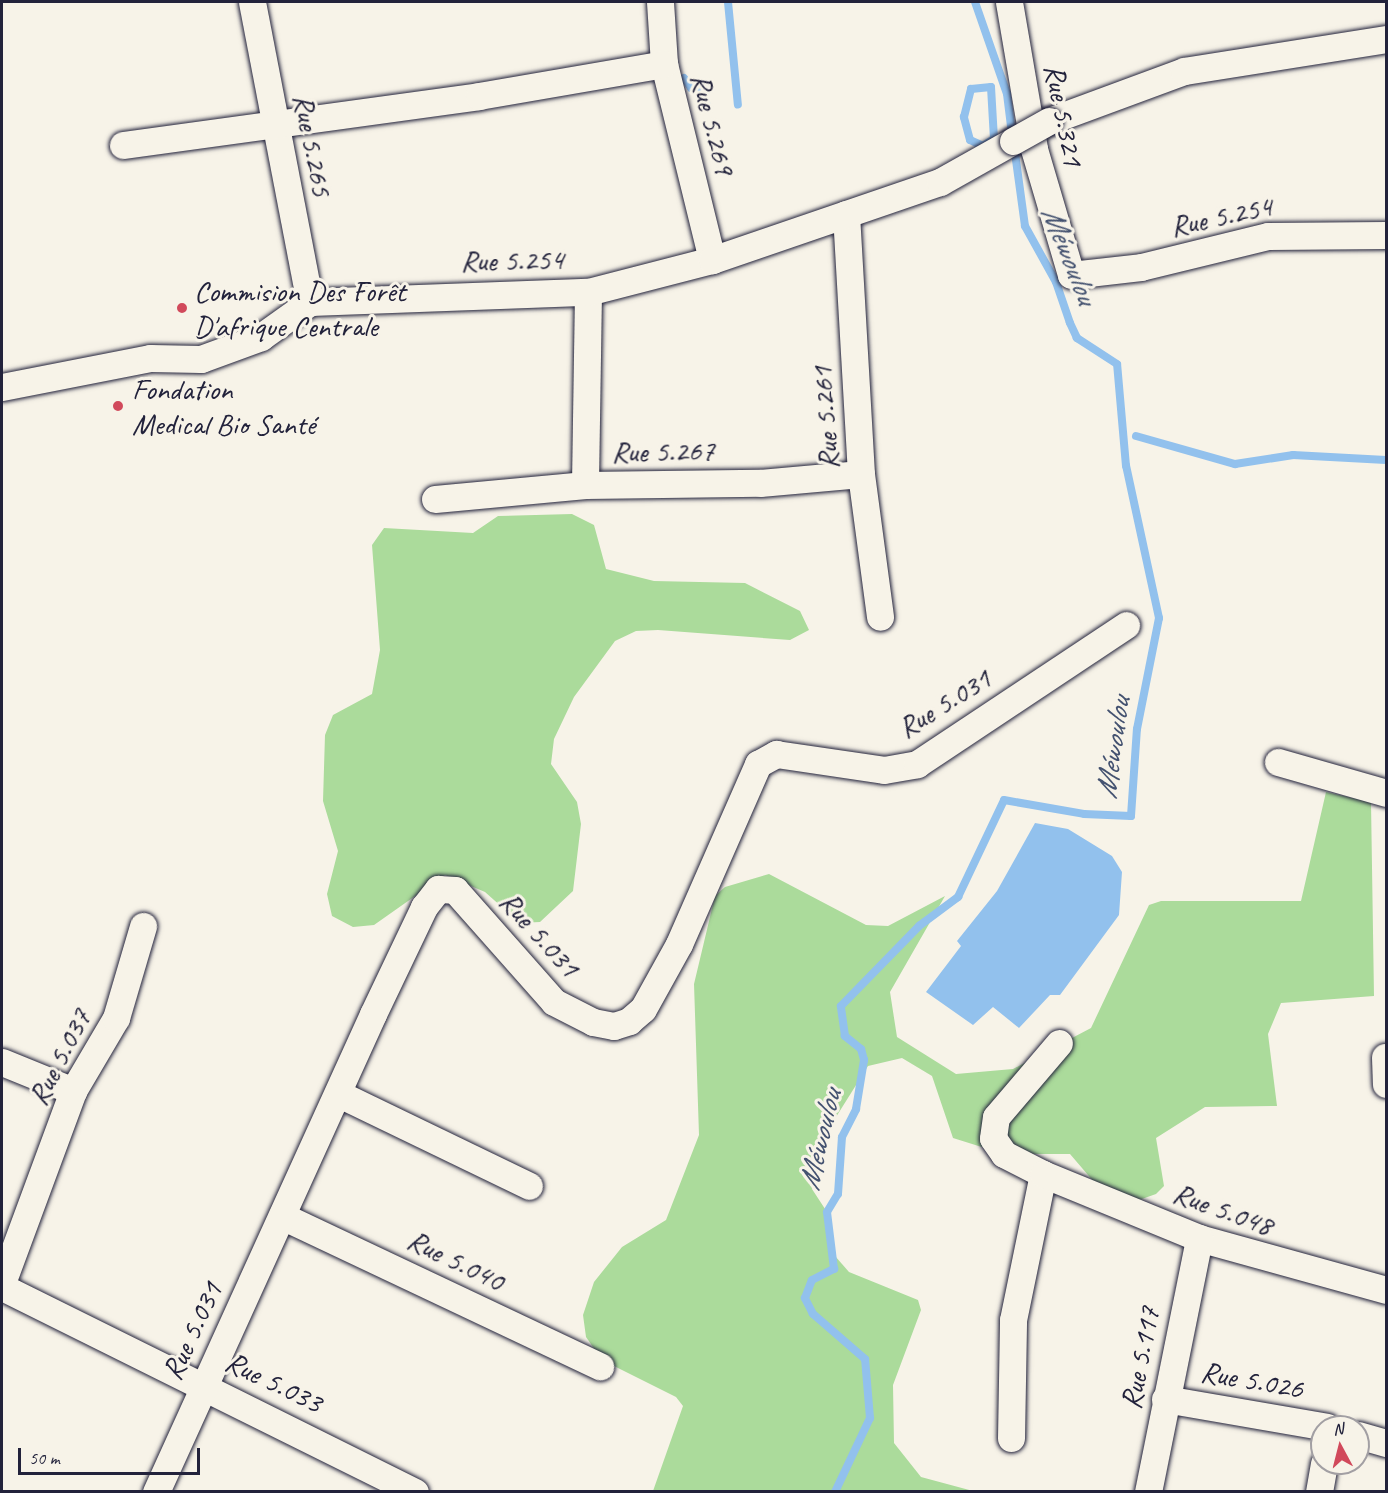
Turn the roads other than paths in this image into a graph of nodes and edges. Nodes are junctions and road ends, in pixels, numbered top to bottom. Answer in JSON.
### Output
{"nodes":[{"id":1,"x":252,"y":2,"type":"edge"},
{"id":2,"x":660,"y":2,"type":"edge"},
{"id":3,"x":1009,"y":2,"type":"edge"},
{"id":4,"x":1384,"y":39,"type":"edge"},
{"id":5,"x":664,"y":64,"type":"junction"},
{"id":6,"x":275,"y":123,"type":"junction"},
{"id":7,"x":123,"y":145,"type":"dead end"},
{"id":8,"x":846,"y":214,"type":"junction"},
{"id":9,"x":1386,"y":235,"type":"edge"},
{"id":10,"x":712,"y":260,"type":"junction"},
{"id":11,"x":1071,"y":274,"type":"joint"},
{"id":12,"x":588,"y":292,"type":"junction"},
{"id":13,"x":310,"y":302,"type":"junction"},
{"id":14,"x":2,"y":387,"type":"edge"},
{"id":15,"x":861,"y":474,"type":"junction"},
{"id":16,"x":585,"y":485,"type":"junction"},
{"id":17,"x":435,"y":499,"type":"dead end"},
{"id":18,"x":880,"y":617,"type":"dead end"},
{"id":19,"x":1126,"y":625,"type":"dead end"},
{"id":20,"x":1278,"y":762,"type":"dead end"},
{"id":21,"x":1386,"y":794,"type":"edge"},
{"id":22,"x":143,"y":926,"type":"dead end"},
{"id":23,"x":1059,"y":1043,"type":"dead end"},
{"id":24,"x":1385,"y":1057,"type":"dead end"},
{"id":25,"x":2,"y":1062,"type":"edge"},
{"id":26,"x":1386,"y":1084,"type":"edge"},
{"id":27,"x":73,"y":1091,"type":"junction"},
{"id":28,"x":339,"y":1094,"type":"junction"},
{"id":29,"x":1043,"y":1174,"type":"junction"},
{"id":30,"x":529,"y":1186,"type":"dead end"},
{"id":31,"x":282,"y":1216,"type":"junction"},
{"id":32,"x":1199,"y":1238,"type":"junction"},
{"id":33,"x":2,"y":1285,"type":"edge"},
{"id":34,"x":1386,"y":1290,"type":"edge"},
{"id":35,"x":600,"y":1366,"type":"dead end"},
{"id":36,"x":203,"y":1384,"type":"junction"},
{"id":37,"x":1165,"y":1399,"type":"junction"},
{"id":38,"x":1310,"y":1424,"type":"edge"},
{"id":39,"x":1011,"y":1438,"type":"dead end"},
{"id":40,"x":1370,"y":1438,"type":"edge"},
{"id":41,"x":1386,"y":1443,"type":"edge"},
{"id":42,"x":1322,"y":1475,"type":"edge"},
{"id":43,"x":156,"y":1491,"type":"edge"},
{"id":44,"x":415,"y":1491,"type":"edge"},
{"id":45,"x":1148,"y":1491,"type":"edge"},
{"id":46,"x":1319,"y":1491,"type":"edge"}],
"edges":[{"from":1,"to":6,"type":"street","name":"Rue 5.265"},
{"from":2,"to":5,"type":"street","name":"Rue 5.269"},
{"from":3,"to":11,"type":"street","name":"Rue 5.321"},
{"from":4,"to":8,"type":"street","name":"Rue 5.254","bridge":true},
{"from":5,"to":6,"type":"street"},
{"from":5,"to":10,"type":"street","name":"Rue 5.269"},
{"from":6,"to":7,"type":"street"},
{"from":6,"to":13,"type":"street","name":"Rue 5.265"},
{"from":8,"to":10,"type":"street","name":"Rue 5.254"},
{"from":8,"to":15,"type":"street","name":"Rue 5.261"},
{"from":9,"to":11,"type":"street","name":"Rue 5.254"},
{"from":10,"to":12,"type":"street","name":"Rue 5.254"},
{"from":12,"to":13,"type":"street","name":"Rue 5.254"},
{"from":12,"to":16,"type":"street","name":"Rue 5.267"},
{"from":13,"to":14,"type":"street"},
{"from":15,"to":16,"type":"street","name":"Rue 5.267"},
{"from":15,"to":18,"type":"street","name":"Rue 5.261"},
{"from":16,"to":17,"type":"street"},
{"from":19,"to":28,"type":"street","name":"Rue 5.031"},
{"from":20,"to":21,"type":"street"},
{"from":22,"to":27,"type":"street","name":"Rue 5.037"},
{"from":23,"to":29,"type":"street","name":"Rue 5.048"},
{"from":24,"to":26,"type":"street"},
{"from":25,"to":27,"type":"street"},
{"from":27,"to":33,"type":"street","name":"Rue 5.037"},
{"from":28,"to":30,"type":"street"},
{"from":28,"to":31,"type":"street","name":"Rue 5.031"},
{"from":29,"to":32,"type":"street","name":"Rue 5.048"},
{"from":29,"to":39,"type":"street"},
{"from":31,"to":35,"type":"street","name":"Rue 5.040"},
{"from":31,"to":36,"type":"street","name":"Rue 5.031"},
{"from":32,"to":34,"type":"street","name":"Rue 5.048"},
{"from":32,"to":37,"type":"street","name":"Rue 5.117"},
{"from":33,"to":36,"type":"street","name":"Rue 5.033"},
{"from":36,"to":43,"type":"street","name":"Rue 5.031"},
{"from":36,"to":44,"type":"street","name":"Rue 5.033"},
{"from":37,"to":38,"type":"street","name":"Rue 5.026"},
{"from":37,"to":45,"type":"street","name":"Rue 5.117"},
{"from":40,"to":41,"type":"street"},
{"from":42,"to":46,"type":"street"}]}
